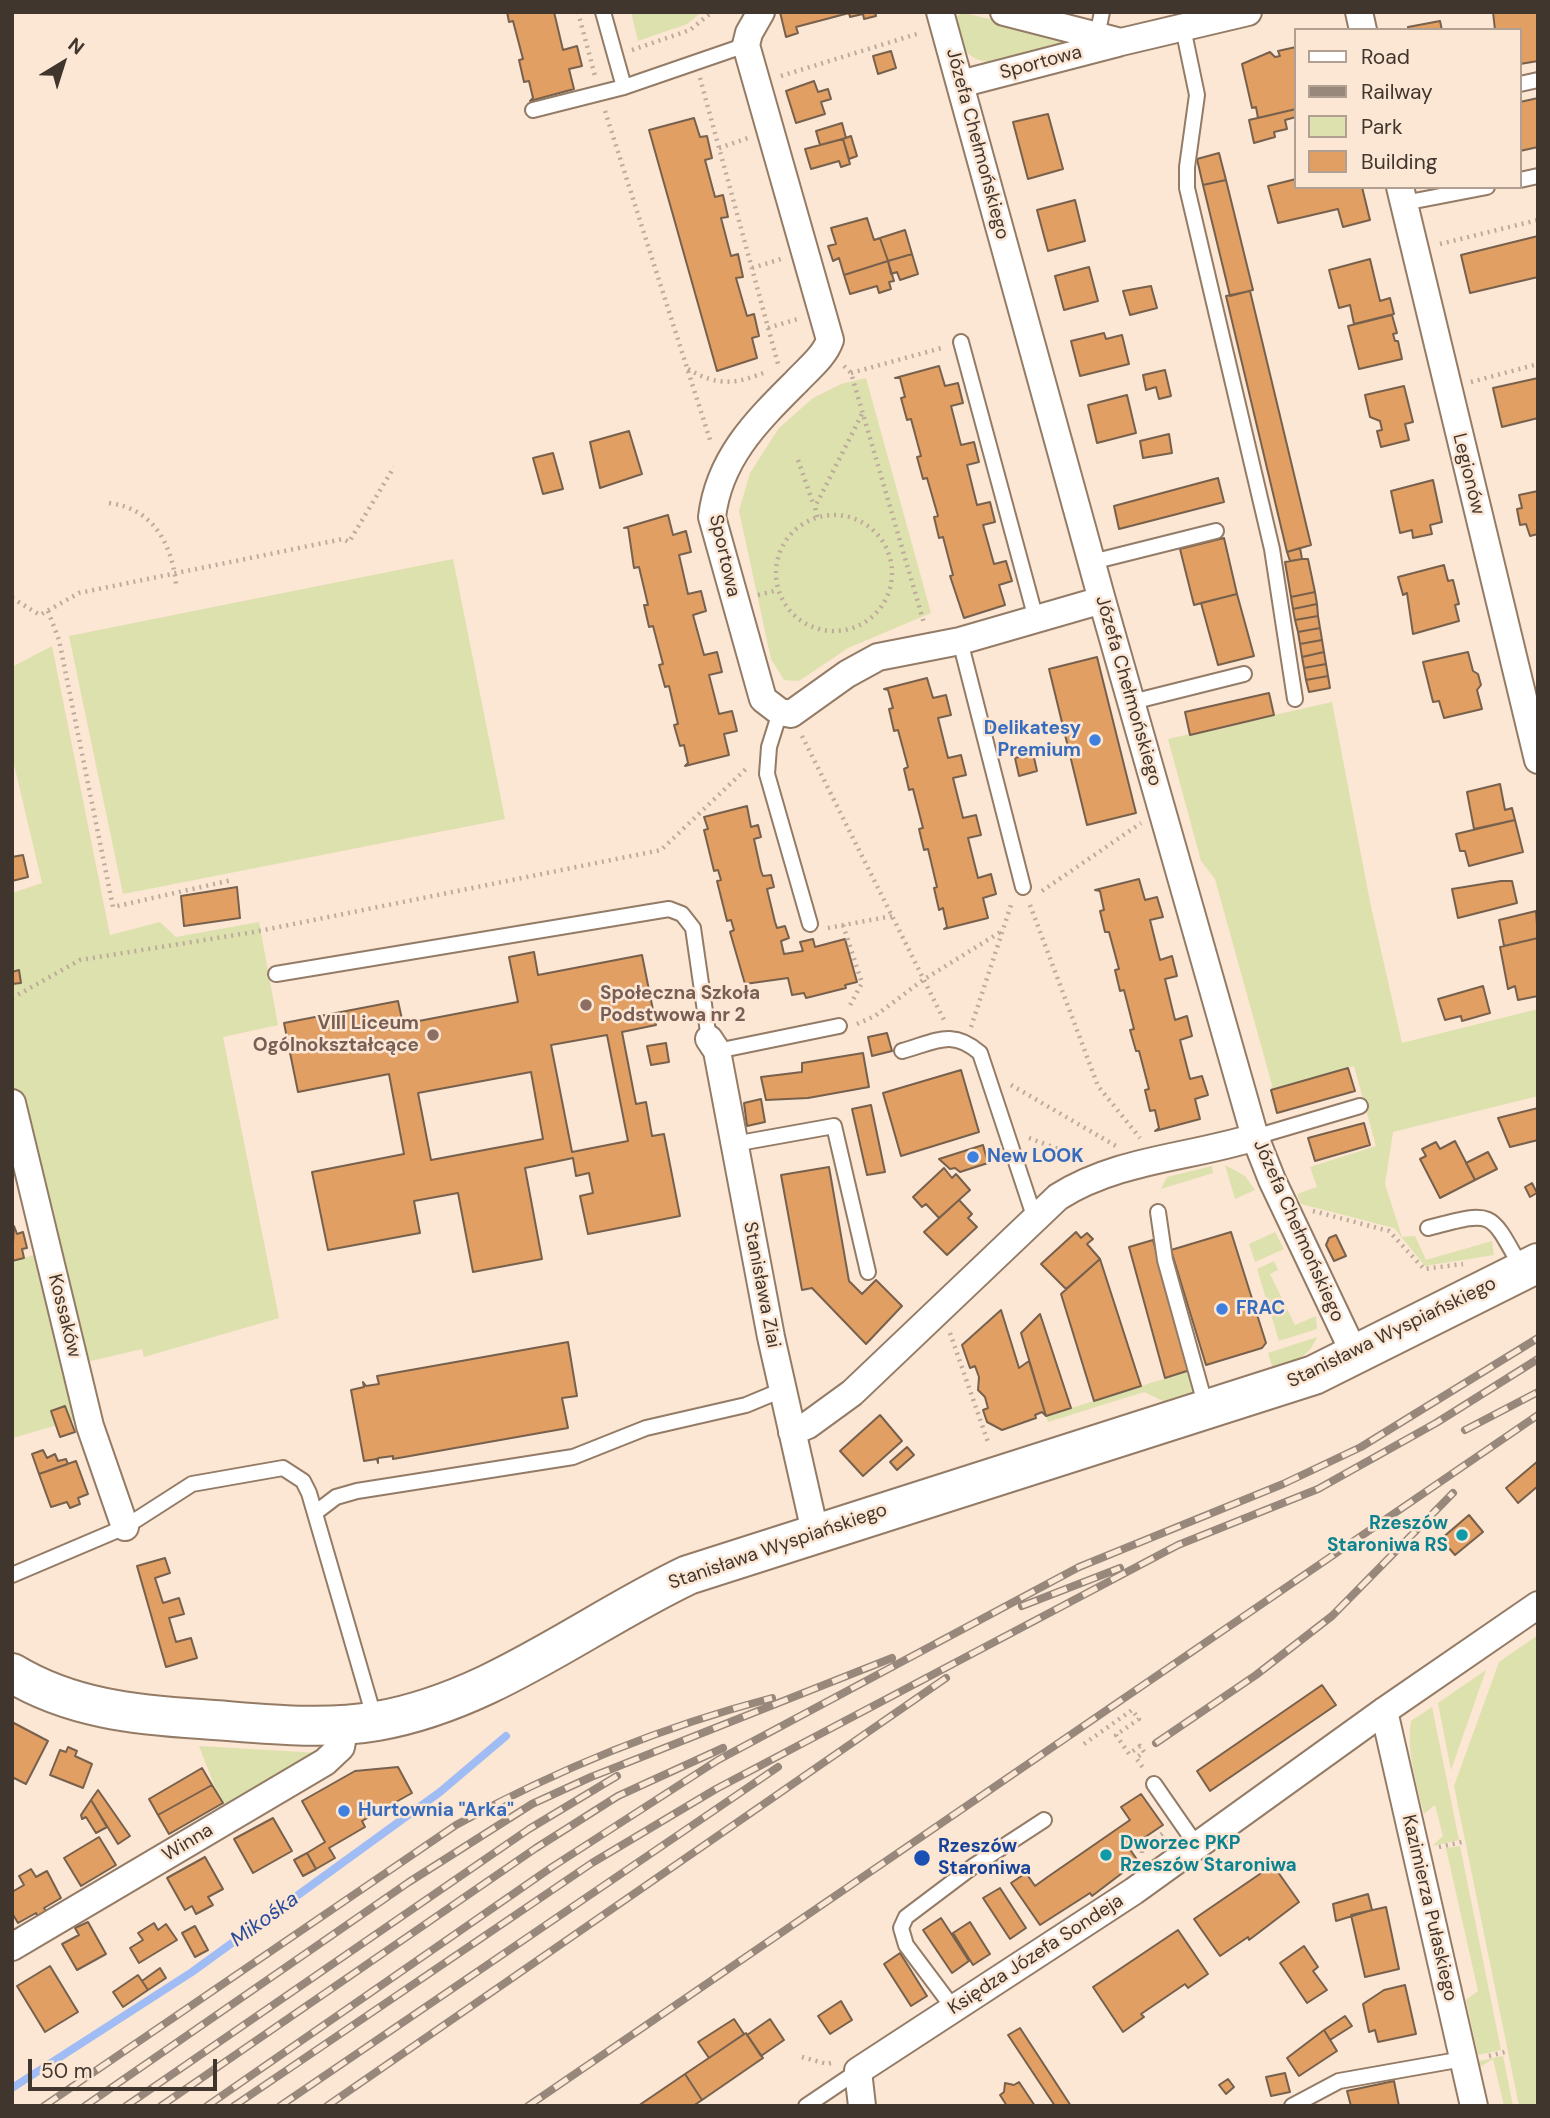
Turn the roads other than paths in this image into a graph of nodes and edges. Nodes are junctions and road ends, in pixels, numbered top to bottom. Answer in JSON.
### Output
{"nodes":[{"id":1,"x":603,"y":12,"type":"edge"},
{"id":2,"x":761,"y":12,"type":"edge"},
{"id":3,"x":1004,"y":12,"type":"edge"},
{"id":4,"x":1248,"y":12,"type":"edge"},
{"id":5,"x":942,"y":19,"type":"edge"},
{"id":6,"x":1183,"y":28,"type":"junction"},
{"id":7,"x":1107,"y":30,"type":"edge"},
{"id":8,"x":746,"y":45,"type":"junction"},
{"id":9,"x":960,"y":84,"type":"junction"},
{"id":10,"x":624,"y":87,"type":"junction"},
{"id":11,"x":533,"y":110,"type":"dead end"},
{"id":12,"x":1465,"y":189,"type":"edge"},
{"id":13,"x":1402,"y":195,"type":"edge"},
{"id":14,"x":961,"y":342,"type":"road end"},
{"id":15,"x":1216,"y":531,"type":"dead end"},
{"id":16,"x":1092,"y":562,"type":"junction"},
{"id":17,"x":1102,"y":600,"type":"junction"},
{"id":18,"x":1036,"y":619,"type":"junction"},
{"id":19,"x":960,"y":641,"type":"junction"},
{"id":20,"x":1244,"y":674,"type":"dead end"},
{"id":21,"x":1295,"y":699,"type":"dead end"},
{"id":22,"x":1132,"y":702,"type":"junction"},
{"id":23,"x":785,"y":713,"type":"junction"},
{"id":24,"x":1538,"y":760,"type":"edge"},
{"id":25,"x":1025,"y":891,"type":"road end"},
{"id":26,"x":810,"y":924,"type":"road end"},
{"id":27,"x":276,"y":974,"type":"dead end"},
{"id":28,"x":839,"y":1026,"type":"road end"},
{"id":29,"x":713,"y":1045,"type":"junction"},
{"id":30,"x":902,"y":1051,"type":"dead end"},
{"id":31,"x":12,"y":1103,"type":"edge"},
{"id":32,"x":1360,"y":1106,"type":"dead end"},
{"id":33,"x":1255,"y":1137,"type":"junction"},
{"id":34,"x":734,"y":1143,"type":"junction"},
{"id":35,"x":1158,"y":1212,"type":"dead end"},
{"id":36,"x":1035,"y":1219,"type":"junction"},
{"id":37,"x":1428,"y":1228,"type":"dead end"},
{"id":38,"x":1525,"y":1263,"type":"edge"},
{"id":39,"x":868,"y":1272,"type":"dead end"},
{"id":40,"x":1355,"y":1355,"type":"junction"},
{"id":41,"x":782,"y":1390,"type":"junction"},
{"id":42,"x":1207,"y":1410,"type":"junction"},
{"id":43,"x":792,"y":1432,"type":"junction"},
{"id":44,"x":315,"y":1513,"type":"junction"},
{"id":45,"x":125,"y":1527,"type":"junction"},
{"id":46,"x":815,"y":1532,"type":"junction"},
{"id":47,"x":12,"y":1575,"type":"edge"},
{"id":48,"x":1538,"y":1605,"type":"edge"},
{"id":49,"x":18,"y":1683,"type":"edge"},
{"id":50,"x":1384,"y":1711,"type":"junction"},
{"id":51,"x":360,"y":1723,"type":"junction"},
{"id":52,"x":1154,"y":1784,"type":"road end"},
{"id":53,"x":1044,"y":1820,"type":"dead end"},
{"id":54,"x":1197,"y":1846,"type":"junction"},
{"id":55,"x":12,"y":1947,"type":"edge"},
{"id":56,"x":954,"y":2008,"type":"junction"},
{"id":57,"x":1471,"y":2059,"type":"junction"},
{"id":58,"x":858,"y":2071,"type":"junction"},
{"id":59,"x":806,"y":2106,"type":"edge"},
{"id":60,"x":862,"y":2106,"type":"edge"},
{"id":61,"x":1292,"y":2106,"type":"edge"},
{"id":62,"x":1474,"y":2106,"type":"edge"}],
"edges":[{"from":1,"to":10,"type":"lane"},
{"from":2,"to":8,"type":"street"},
{"from":3,"to":7,"type":"street","name":"Sportowa"},
{"from":4,"to":6,"type":"street","name":"Sportowa"},
{"from":5,"to":9,"type":"street","name":"Józefa Chełmońskiego"},
{"from":6,"to":7,"type":"street","name":"Sportowa"},
{"from":6,"to":21,"type":"lane"},
{"from":7,"to":9,"type":"street","name":"Sportowa"},
{"from":8,"to":10,"type":"lane"},
{"from":8,"to":23,"type":"street","name":"Sportowa"},
{"from":9,"to":16,"type":"street","name":"Józefa Chełmońskiego"},
{"from":10,"to":11,"type":"lane"},
{"from":12,"to":13,"type":"lane"},
{"from":13,"to":24,"type":"street","name":"Legionów"},
{"from":14,"to":18,"type":"lane"},
{"from":15,"to":16,"type":"lane"},
{"from":16,"to":17,"type":"street","name":"Józefa Chełmońskiego"},
{"from":17,"to":18,"type":"street"},
{"from":17,"to":22,"type":"street","name":"Józefa Chełmońskiego"},
{"from":18,"to":19,"type":"street"},
{"from":19,"to":23,"type":"street"},
{"from":19,"to":25,"type":"lane"},
{"from":20,"to":22,"type":"lane"},
{"from":22,"to":33,"type":"street","name":"Józefa Chełmońskiego"},
{"from":23,"to":26,"type":"lane"},
{"from":27,"to":29,"type":"lane"},
{"from":28,"to":29,"type":"lane"},
{"from":29,"to":34,"type":"street","name":"Stanisława Ziai"},
{"from":30,"to":36,"type":"lane"},
{"from":31,"to":45,"type":"street","name":"Kossaków"},
{"from":32,"to":33,"type":"lane"},
{"from":33,"to":36,"type":"street"},
{"from":33,"to":40,"type":"street","name":"Józefa Chełmońskiego"},
{"from":34,"to":39,"type":"lane"},
{"from":34,"to":41,"type":"street","name":"Stanisława Ziai"},
{"from":35,"to":42,"type":"lane"},
{"from":36,"to":43,"type":"street"},
{"from":37,"to":38,"type":"lane"},
{"from":38,"to":40,"type":"street","name":"Stanisława Wyspiańskiego"},
{"from":40,"to":42,"type":"street","name":"Stanisława Wyspiańskiego"},
{"from":41,"to":43,"type":"street","name":"Stanisława Ziai"},
{"from":41,"to":44,"type":"lane"},
{"from":42,"to":46,"type":"street","name":"Stanisława Wyspiańskiego"},
{"from":43,"to":46,"type":"street","name":"Stanisława Ziai"},
{"from":44,"to":45,"type":"lane"},
{"from":44,"to":51,"type":"lane"},
{"from":45,"to":47,"type":"lane"},
{"from":46,"to":51,"type":"street","name":"Stanisława Wyspiańskiego"},
{"from":48,"to":50,"type":"street","name":"Księdza Józefa Sondeja"},
{"from":49,"to":51,"type":"street","name":"Stanisława Wyspiańskiego"},
{"from":50,"to":54,"type":"street","name":"Księdza Józefa Sondeja"},
{"from":50,"to":57,"type":"street","name":"Kazimierza Pułaskiego"},
{"from":51,"to":55,"type":"street","name":"Winna"},
{"from":52,"to":54,"type":"lane"},
{"from":53,"to":56,"type":"lane"},
{"from":54,"to":56,"type":"street","name":"Księdza Józefa Sondeja"},
{"from":56,"to":58,"type":"street","name":"Księdza Józefa Sondeja"},
{"from":57,"to":61,"type":"lane"},
{"from":57,"to":62,"type":"street","name":"Kazimierza Pułaskiego"},
{"from":58,"to":59,"type":"lane","name":"Księdza Józefa Sondeja"},
{"from":58,"to":60,"type":"street"}]}
